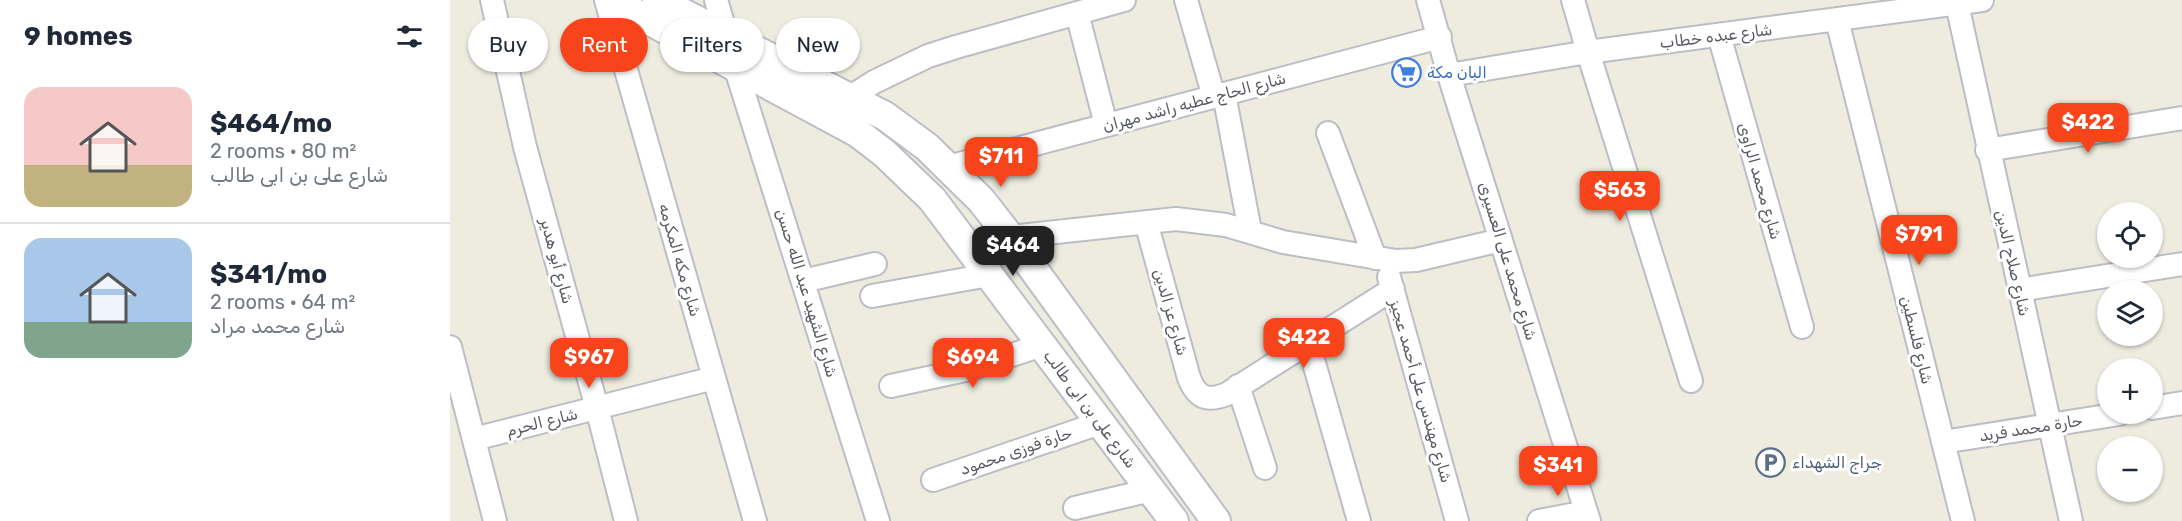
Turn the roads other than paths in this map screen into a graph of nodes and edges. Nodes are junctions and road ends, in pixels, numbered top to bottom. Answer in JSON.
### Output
{"nodes":[{"id":1,"x":492,"y":0,"type":"edge"},
{"id":2,"x":606,"y":0,"type":"edge"},
{"id":3,"x":611,"y":0,"type":"edge"},
{"id":4,"x":657,"y":0,"type":"edge"},
{"id":5,"x":716,"y":0,"type":"edge"},
{"id":6,"x":1124,"y":0,"type":"edge"},
{"id":7,"x":1186,"y":0,"type":"edge"},
{"id":8,"x":1428,"y":0,"type":"edge"},
{"id":9,"x":1573,"y":0,"type":"edge"},
{"id":10,"x":1982,"y":0,"type":"edge"},
{"id":11,"x":1956,"y":4,"type":"junction"},
{"id":12,"x":1077,"y":13,"type":"junction"},
{"id":13,"x":691,"y":18,"type":"edge"},
{"id":14,"x":721,"y":18,"type":"edge"},
{"id":15,"x":1837,"y":20,"type":"junction"},
{"id":16,"x":660,"y":26,"type":"edge"},
{"id":17,"x":1719,"y":35,"type":"junction"},
{"id":18,"x":1440,"y":37,"type":"junction"},
{"id":19,"x":1587,"y":52,"type":"junction"},
{"id":20,"x":764,"y":56,"type":"edge"},
{"id":21,"x":737,"y":72,"type":"edge"},
{"id":22,"x":746,"y":72,"type":"edge"},
{"id":23,"x":1449,"y":75,"type":"junction"},
{"id":24,"x":1219,"y":95,"type":"junction"},
{"id":25,"x":849,"y":98,"type":"junction"},
{"id":26,"x":2182,"y":118,"type":"edge"},
{"id":27,"x":1107,"y":125,"type":"junction"},
{"id":28,"x":1328,"y":133,"type":"dead end"},
{"id":29,"x":1987,"y":150,"type":"junction"},
{"id":30,"x":948,"y":167,"type":"junction"},
{"id":31,"x":1146,"y":222,"type":"junction"},
{"id":32,"x":1250,"y":231,"type":"junction"},
{"id":33,"x":1010,"y":237,"type":"junction"},
{"id":34,"x":1501,"y":240,"type":"junction"},
{"id":35,"x":1380,"y":259,"type":"junction"},
{"id":36,"x":875,"y":264,"type":"dead end"},
{"id":37,"x":2182,"y":264,"type":"edge"},
{"id":38,"x":989,"y":275,"type":"junction"},
{"id":39,"x":1044,"y":281,"type":"junction"},
{"id":40,"x":803,"y":282,"type":"junction"},
{"id":41,"x":1393,"y":290,"type":"junction"},
{"id":42,"x":2019,"y":290,"type":"junction"},
{"id":43,"x":872,"y":296,"type":"dead end"},
{"id":44,"x":1014,"y":308,"type":"junction"},
{"id":45,"x":1802,"y":327,"type":"dead end"},
{"id":46,"x":1308,"y":342,"type":"junction"},
{"id":47,"x":1042,"y":345,"type":"junction"},
{"id":48,"x":450,"y":347,"type":"edge"},
{"id":49,"x":714,"y":378,"type":"junction"},
{"id":50,"x":1691,"y":381,"type":"dead end"},
{"id":51,"x":891,"y":386,"type":"dead end"},
{"id":52,"x":1238,"y":386,"type":"junction"},
{"id":53,"x":2182,"y":403,"type":"edge"},
{"id":54,"x":2163,"y":406,"type":"edge"},
{"id":55,"x":597,"y":408,"type":"junction"},
{"id":56,"x":2097,"y":418,"type":"edge"},
{"id":57,"x":1100,"y":423,"type":"junction"},
{"id":58,"x":2050,"y":426,"type":"junction"},
{"id":59,"x":474,"y":439,"type":"junction"},
{"id":60,"x":1943,"y":442,"type":"junction"},
{"id":61,"x":1265,"y":468,"type":"dead end"},
{"id":62,"x":933,"y":480,"type":"dead end"},
{"id":63,"x":1151,"y":490,"type":"junction"},
{"id":64,"x":1075,"y":508,"type":"dead end"},
{"id":65,"x":1587,"y":517,"type":"edge"},
{"id":66,"x":495,"y":521,"type":"edge"},
{"id":67,"x":626,"y":521,"type":"edge"},
{"id":68,"x":755,"y":521,"type":"edge"},
{"id":69,"x":878,"y":521,"type":"edge"},
{"id":70,"x":1174,"y":521,"type":"edge"},
{"id":71,"x":1216,"y":521,"type":"edge"},
{"id":72,"x":1359,"y":521,"type":"edge"},
{"id":73,"x":1457,"y":521,"type":"edge"},
{"id":74,"x":1539,"y":521,"type":"edge"},
{"id":75,"x":1964,"y":521,"type":"edge"},
{"id":76,"x":2071,"y":521,"type":"edge"}],
"edges":[{"from":1,"to":55,"type":"street","name":"شارع أبو هدير"},
{"from":2,"to":49,"type":"street","name":"شارع مكه المكرمه"},
{"from":3,"to":16,"type":"street","name":"شارع على بن ابى طالب"},
{"from":4,"to":13,"type":"street"},
{"from":5,"to":14,"type":"street"},
{"from":6,"to":12,"type":"street"},
{"from":7,"to":24,"type":"street"},
{"from":8,"to":18,"type":"street","name":"شارع محمد على العسيرى"},
{"from":9,"to":19,"type":"street"},
{"from":10,"to":11,"type":"street","name":"شارع عبده خطاب"},
{"from":11,"to":15,"type":"street","name":"شارع عبده خطاب"},
{"from":11,"to":29,"type":"street","name":"شارع صلاح الدين"},
{"from":12,"to":25,"type":"street"},
{"from":12,"to":27,"type":"street"},
{"from":15,"to":17,"type":"street","name":"شارع عبده خطاب"},
{"from":15,"to":60,"type":"street","name":"شارع فلسطين"},
{"from":17,"to":19,"type":"street","name":"شارع عبده خطاب"},
{"from":17,"to":45,"type":"street","name":"شارع محمد الراوى"},
{"from":18,"to":23,"type":"street","name":"شارع محمد على العسيرى"},
{"from":18,"to":24,"type":"street","name":"شارع الحاج عطيه راشد مهران"},
{"from":19,"to":23,"type":"street","name":"شارع عبده خطاب"},
{"from":19,"to":50,"type":"street"},
{"from":20,"to":25,"type":"street"},
{"from":21,"to":40,"type":"street","name":"شارع الشهيد عبد الله حسن"},
{"from":22,"to":38,"type":"street","name":"شارع على بن ابى طالب"},
{"from":23,"to":34,"type":"street","name":"شارع محمد على العسيرى"},
{"from":24,"to":27,"type":"street","name":"شارع الحاج عطيه راشد مهران"},
{"from":24,"to":32,"type":"street"},
{"from":25,"to":30,"type":"street"},
{"from":26,"to":29,"type":"street"},
{"from":27,"to":30,"type":"street","name":"شارع الحاج عطيه راشد مهران"},
{"from":28,"to":35,"type":"street","name":"شارع مهندس على أحمد عجيز"},
{"from":29,"to":42,"type":"street","name":"شارع صلاح الدين"},
{"from":30,"to":33,"type":"street"},
{"from":31,"to":32,"type":"street"},
{"from":31,"to":33,"type":"street"},
{"from":31,"to":52,"type":"street","name":"شارع عز الدين"},
{"from":32,"to":35,"type":"street"},
{"from":33,"to":39,"type":"street"},
{"from":34,"to":35,"type":"street"},
{"from":34,"to":65,"type":"street","name":"شارع محمد على العسيرى"},
{"from":35,"to":41,"type":"street","name":"شارع مهندس على أحمد عجيز"},
{"from":36,"to":40,"type":"street"},
{"from":37,"to":42,"type":"street"},
{"from":38,"to":43,"type":"street"},
{"from":38,"to":44,"type":"street","name":"شارع على بن ابى طالب"},
{"from":39,"to":44,"type":"street"},
{"from":39,"to":71,"type":"street"},
{"from":40,"to":69,"type":"street","name":"شارع الشهيد عبد الله حسن"},
{"from":41,"to":46,"type":"street"},
{"from":41,"to":73,"type":"street","name":"شارع مهندس على أحمد عجيز"},
{"from":42,"to":58,"type":"street","name":"شارع صلاح الدين"},
{"from":44,"to":47,"type":"street","name":"شارع على بن ابى طالب"},
{"from":46,"to":52,"type":"street"},
{"from":46,"to":72,"type":"street"},
{"from":47,"to":51,"type":"street"},
{"from":47,"to":57,"type":"street","name":"شارع على بن ابى طالب"},
{"from":48,"to":59,"type":"street"},
{"from":49,"to":55,"type":"street","name":"شارع الحرم"},
{"from":49,"to":68,"type":"street","name":"شارع مكه المكرمه"},
{"from":52,"to":61,"type":"street"},
{"from":53,"to":54,"type":"street"},
{"from":55,"to":59,"type":"street","name":"شارع الحرم"},
{"from":55,"to":67,"type":"street","name":"شارع أبو هدير"},
{"from":56,"to":58,"type":"street","name":"حارة محمد فريد"},
{"from":57,"to":62,"type":"street","name":"حارة فوزى محمود"},
{"from":57,"to":63,"type":"street","name":"شارع على بن ابى طالب"},
{"from":58,"to":60,"type":"street","name":"حارة محمد فريد"},
{"from":58,"to":76,"type":"street","name":"شارع صلاح الدين"},
{"from":59,"to":66,"type":"street"},
{"from":60,"to":75,"type":"street","name":"شارع فلسطين"},
{"from":63,"to":64,"type":"street"},
{"from":63,"to":70,"type":"street","name":"شارع على بن ابى طالب"},
{"from":65,"to":74,"type":"street"}]}
